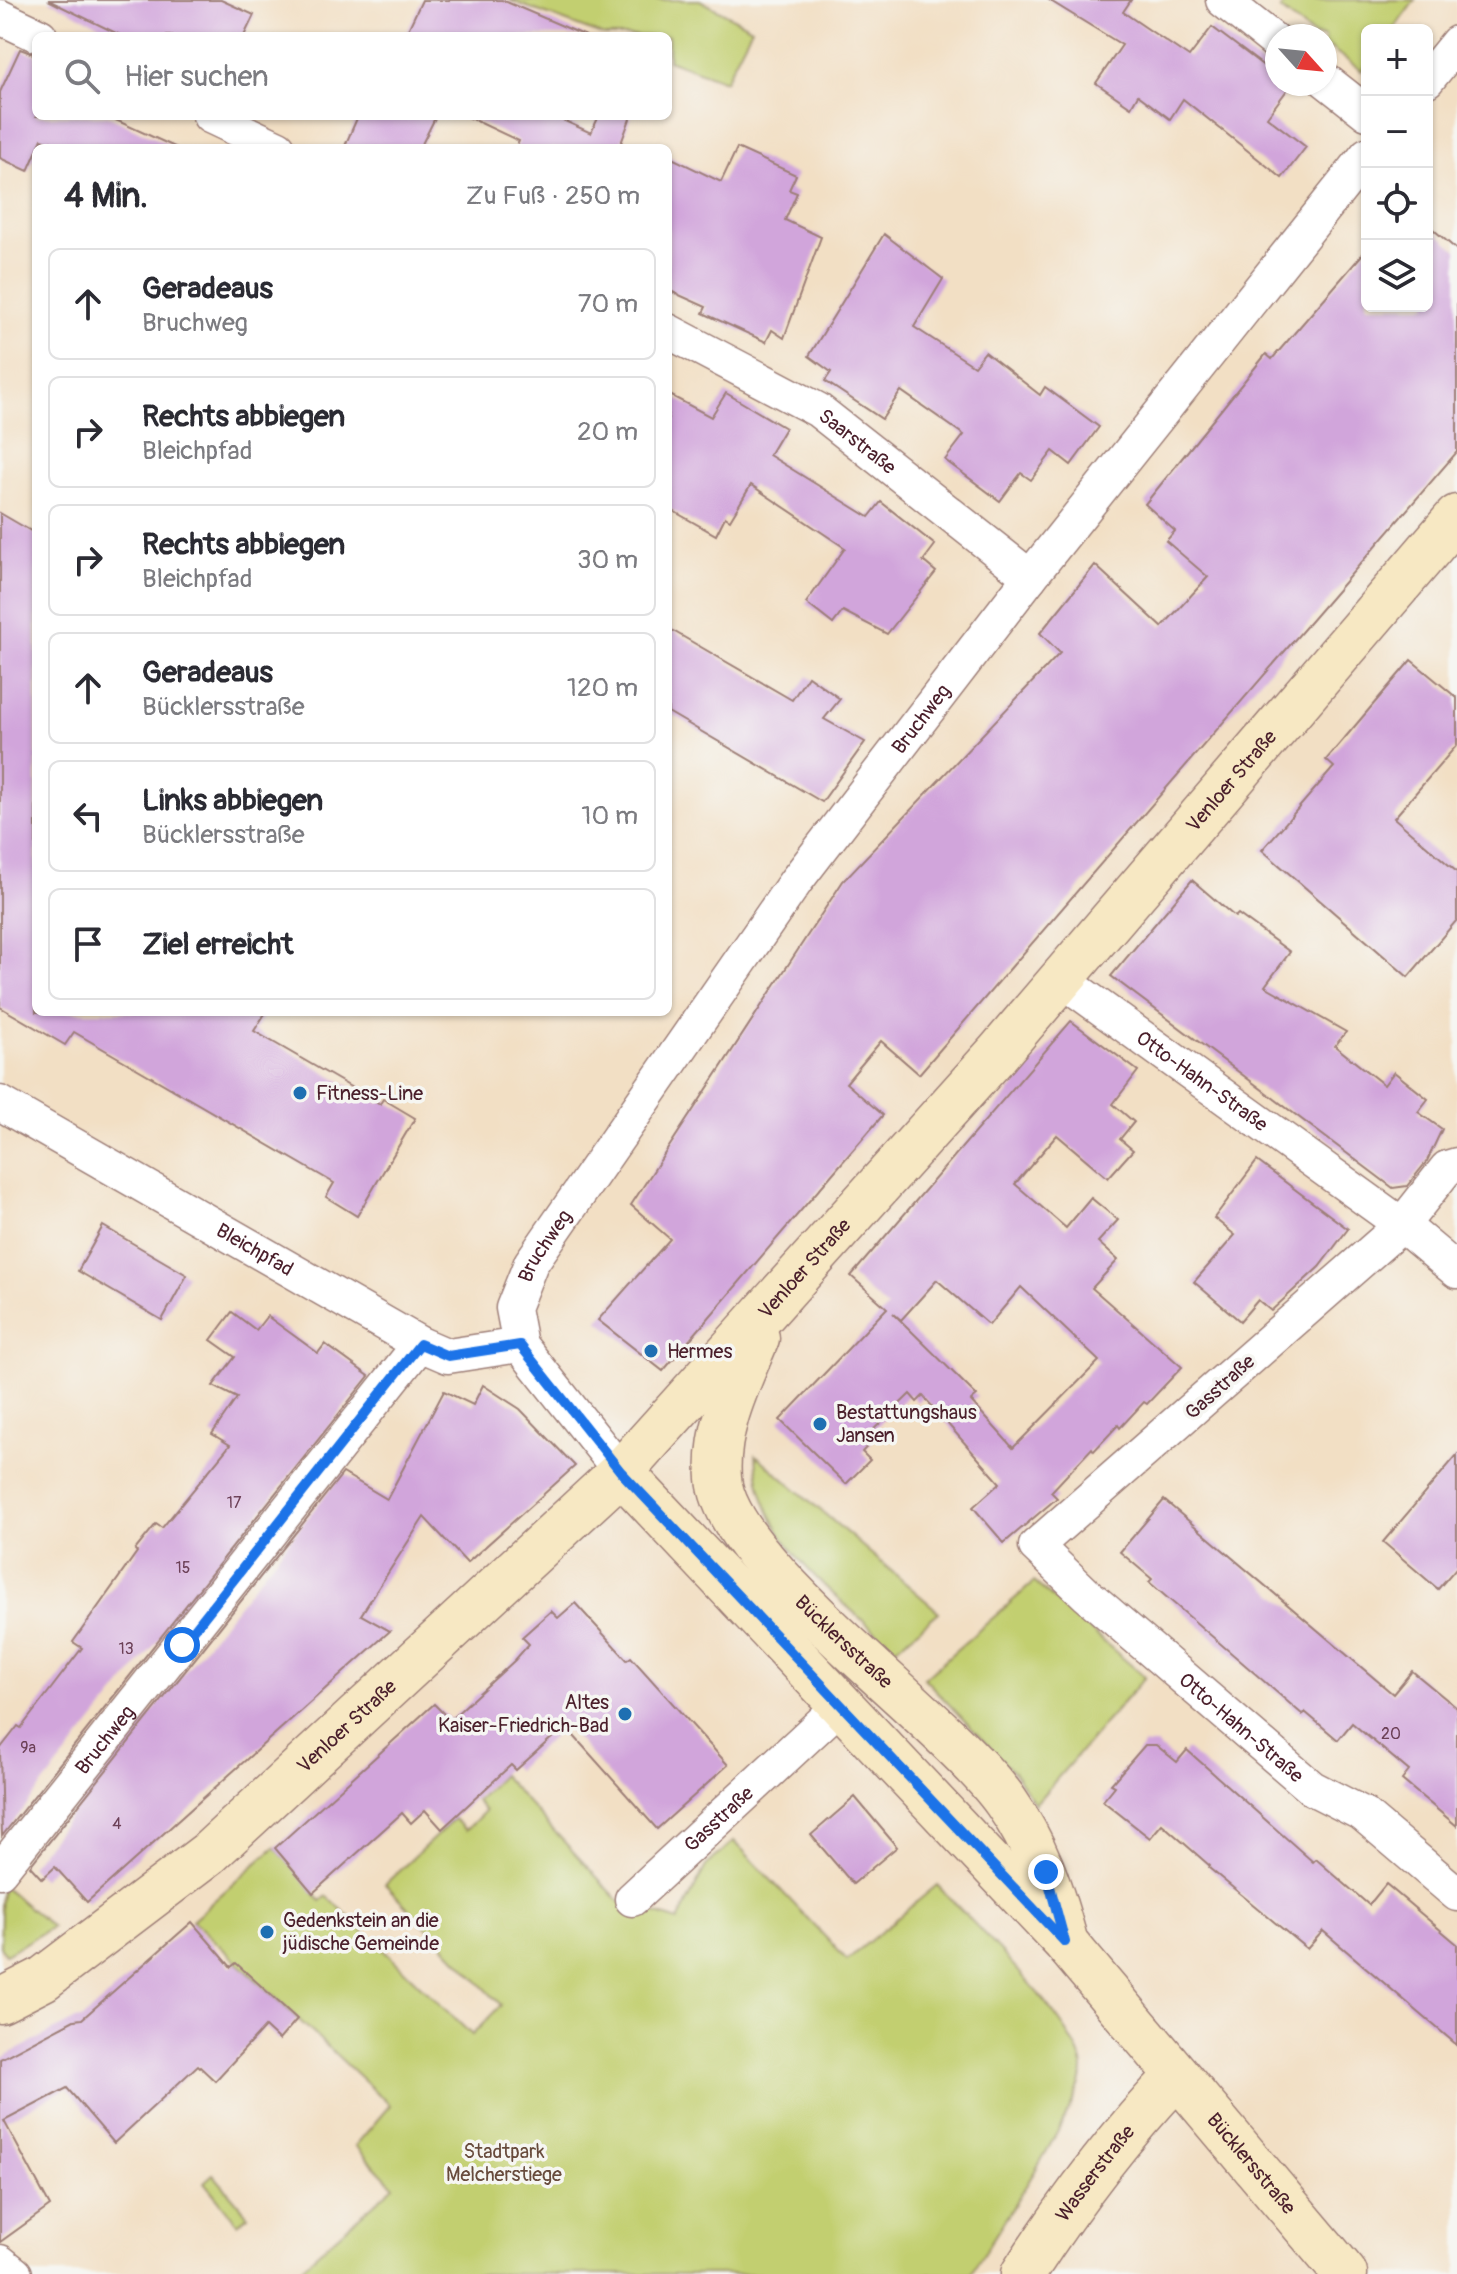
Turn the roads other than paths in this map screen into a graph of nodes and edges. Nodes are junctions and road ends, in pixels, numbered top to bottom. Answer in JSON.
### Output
{"nodes":[{"id":1,"x":1223,"y":0,"type":"edge"},
{"id":2,"x":0,"y":17,"type":"edge"},
{"id":3,"x":32,"y":32,"type":"edge"},
{"id":4,"x":1265,"y":33,"type":"edge"},
{"id":5,"x":1457,"y":43,"type":"edge"},
{"id":6,"x":1433,"y":73,"type":"edge"},
{"id":7,"x":1337,"y":89,"type":"edge"},
{"id":8,"x":1361,"y":108,"type":"edge"},
{"id":9,"x":218,"y":120,"type":"edge"},
{"id":10,"x":270,"y":144,"type":"edge"},
{"id":11,"x":1361,"y":163,"type":"edge"},
{"id":12,"x":672,"y":333,"type":"edge"},
{"id":13,"x":1457,"y":517,"type":"edge"},
{"id":14,"x":1030,"y":577,"type":"junction"},
{"id":15,"x":1061,"y":979,"type":"junction"},
{"id":16,"x":0,"y":1103,"type":"edge"},
{"id":17,"x":1454,"y":1160,"type":"edge"},
{"id":18,"x":1402,"y":1225,"type":"junction"},
{"id":19,"x":1457,"y":1271,"type":"edge"},
{"id":20,"x":766,"y":1314,"type":"junction"},
{"id":21,"x":420,"y":1344,"type":"junction"},
{"id":22,"x":520,"y":1345,"type":"junction"},
{"id":23,"x":621,"y":1472,"type":"junction"},
{"id":24,"x":1036,"y":1546,"type":"joint"},
{"id":25,"x":839,"y":1707,"type":"junction"},
{"id":26,"x":0,"y":1871,"type":"edge"},
{"id":27,"x":1457,"y":1894,"type":"edge"},
{"id":28,"x":632,"y":1899,"type":"dead end"},
{"id":29,"x":1065,"y":1942,"type":"junction"},
{"id":30,"x":0,"y":2001,"type":"edge"},
{"id":31,"x":1176,"y":2077,"type":"junction"},
{"id":32,"x":0,"y":2262,"type":"edge"},
{"id":33,"x":15,"y":2274,"type":"edge"},
{"id":34,"x":1023,"y":2274,"type":"edge"},
{"id":35,"x":1345,"y":2274,"type":"edge"}],
"edges":[{"from":1,"to":4,"type":"street"},
{"from":2,"to":3,"type":"street"},
{"from":5,"to":6,"type":"street"},
{"from":7,"to":8,"type":"street"},
{"from":9,"to":10,"type":"street"},
{"from":11,"to":14,"type":"street","name":"Bruchweg"},
{"from":12,"to":14,"type":"street","name":"Saarstraße"},
{"from":13,"to":15,"type":"main road","name":"Venloer Straße"},
{"from":14,"to":22,"type":"street","name":"Bruchweg"},
{"from":15,"to":18,"type":"street","name":"Otto-Hahn-Straße"},
{"from":15,"to":20,"type":"main road","name":"Venloer Straße"},
{"from":16,"to":21,"type":"street","name":"Bleichpfad"},
{"from":17,"to":18,"type":"street","name":"Gasstraße"},
{"from":18,"to":19,"type":"street","name":"Otto-Hahn-Straße"},
{"from":18,"to":24,"type":"street","name":"Gasstraße"},
{"from":20,"to":23,"type":"main road","name":"Venloer Straße"},
{"from":20,"to":29,"type":"main road","name":"Bücklersstraße"},
{"from":21,"to":22,"type":"street","name":"Bleichpfad"},
{"from":21,"to":26,"type":"street","name":"Bruchweg"},
{"from":22,"to":23,"type":"street"},
{"from":23,"to":25,"type":"main road","name":"Bücklersstraße"},
{"from":23,"to":30,"type":"main road","name":"Venloer Straße"},
{"from":24,"to":27,"type":"street","name":"Otto-Hahn-Straße"},
{"from":25,"to":28,"type":"street","name":"Gasstraße"},
{"from":25,"to":29,"type":"main road","name":"Bücklersstraße"},
{"from":29,"to":31,"type":"main road","name":"Bücklersstraße"},
{"from":31,"to":34,"type":"main road","name":"Wasserstraße"},
{"from":31,"to":35,"type":"main road","name":"Bücklersstraße"},
{"from":32,"to":33,"type":"street"}]}
